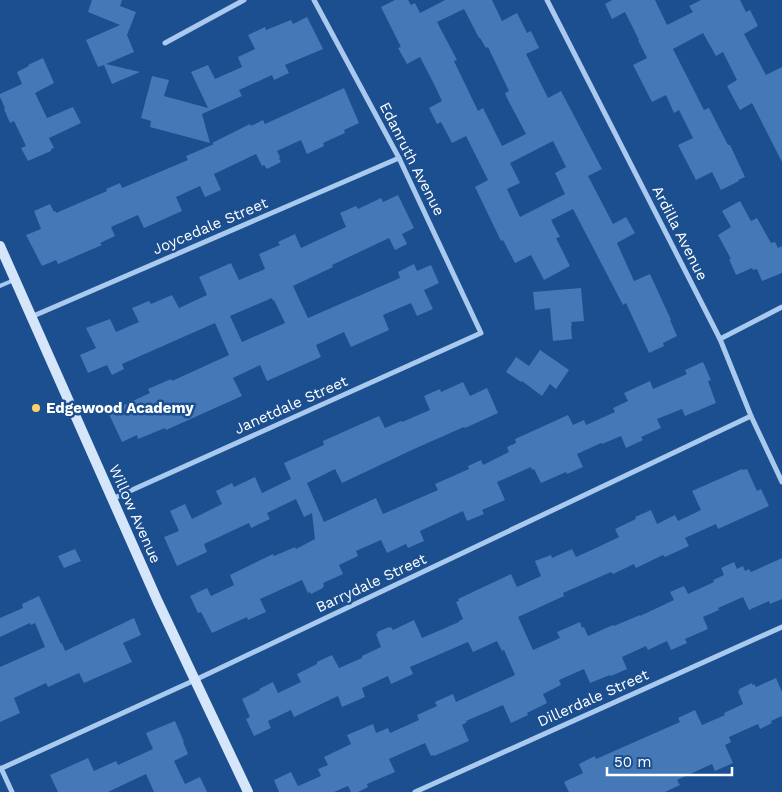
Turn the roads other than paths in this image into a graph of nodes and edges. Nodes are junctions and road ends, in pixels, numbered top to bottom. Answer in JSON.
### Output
{"nodes":[{"id":1,"x":244,"y":0,"type":"edge"},
{"id":2,"x":314,"y":0,"type":"edge"},
{"id":3,"x":547,"y":0,"type":"edge"},
{"id":4,"x":164,"y":43,"type":"dead end"},
{"id":5,"x":400,"y":158,"type":"junction"},
{"id":6,"x":0,"y":246,"type":"edge"},
{"id":7,"x":16,"y":280,"type":"junction"},
{"id":8,"x":0,"y":286,"type":"edge"},
{"id":9,"x":782,"y":307,"type":"edge"},
{"id":10,"x":31,"y":317,"type":"junction"},
{"id":11,"x":481,"y":333,"type":"joint"},
{"id":12,"x":720,"y":339,"type":"junction"},
{"id":13,"x":751,"y":416,"type":"junction"},
{"id":14,"x":782,"y":482,"type":"edge"},
{"id":15,"x":112,"y":500,"type":"junction"},
{"id":16,"x":782,"y":627,"type":"edge"},
{"id":17,"x":195,"y":680,"type":"junction"},
{"id":18,"x":1,"y":768,"type":"edge"},
{"id":19,"x":12,"y":792,"type":"edge"},
{"id":20,"x":248,"y":792,"type":"edge"},
{"id":21,"x":415,"y":792,"type":"edge"}],
"edges":[{"from":1,"to":4,"type":"street"},
{"from":2,"to":5,"type":"street","name":"Edanruth Avenue"},
{"from":3,"to":12,"type":"street","name":"Ardilla Avenue"},
{"from":5,"to":10,"type":"street","name":"Joycedale Street"},
{"from":5,"to":11,"type":"street","name":"Edanruth Avenue"},
{"from":6,"to":7,"type":"street","name":"Willow Avenue"},
{"from":7,"to":8,"type":"lane"},
{"from":7,"to":10,"type":"street","name":"Willow Avenue"},
{"from":9,"to":12,"type":"street"},
{"from":10,"to":15,"type":"street","name":"Willow Avenue"},
{"from":11,"to":15,"type":"street","name":"Janetdale Street"},
{"from":12,"to":13,"type":"street","name":"Ardilla Avenue"},
{"from":13,"to":14,"type":"street","name":"Ardilla Avenue"},
{"from":13,"to":17,"type":"street","name":"Barrydale Street"},
{"from":15,"to":17,"type":"street","name":"Willow Avenue"},
{"from":16,"to":21,"type":"street","name":"Dillerdale Street"},
{"from":17,"to":18,"type":"street","name":"Barrydale Street"},
{"from":17,"to":20,"type":"street","name":"Willow Avenue"},
{"from":18,"to":19,"type":"street"}]}
